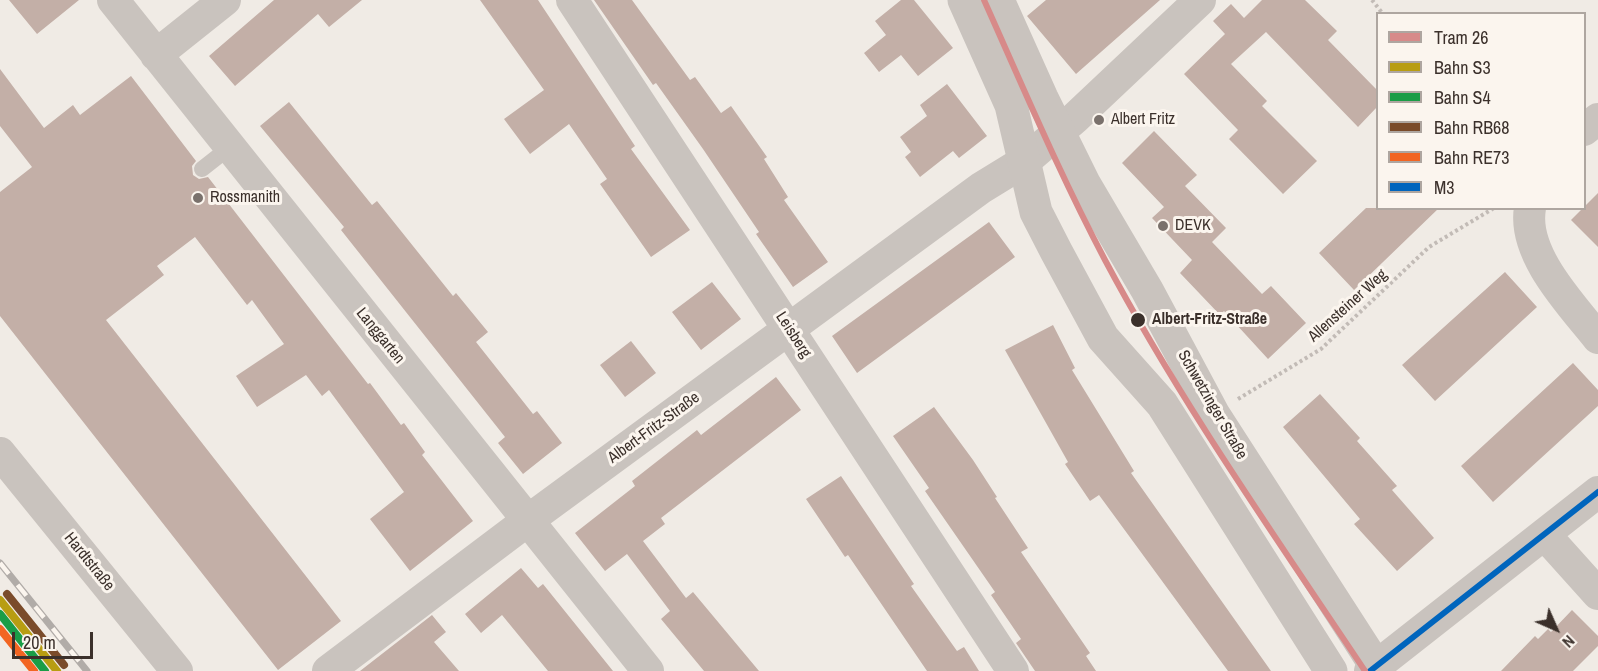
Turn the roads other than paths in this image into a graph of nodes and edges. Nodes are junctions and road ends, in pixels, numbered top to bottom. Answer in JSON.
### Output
{"nodes":[{"id":1,"x":113,"y":0,"type":"edge"},
{"id":2,"x":225,"y":0,"type":"edge"},
{"id":3,"x":572,"y":0,"type":"edge"},
{"id":4,"x":964,"y":0,"type":"edge"},
{"id":5,"x":998,"y":0,"type":"edge"},
{"id":6,"x":1200,"y":0,"type":"edge"},
{"id":7,"x":156,"y":55,"type":"junction"},
{"id":8,"x":1598,"y":119,"type":"edge"},
{"id":9,"x":1586,"y":128,"type":"edge"},
{"id":10,"x":1059,"y":130,"type":"junction"},
{"id":11,"x":230,"y":147,"type":"junction"},
{"id":12,"x":1025,"y":161,"type":"junction"},
{"id":13,"x":202,"y":169,"type":"dead end"},
{"id":14,"x":1530,"y":210,"type":"edge"},
{"id":15,"x":790,"y":329,"type":"junction"},
{"id":16,"x":1598,"y":338,"type":"edge"},
{"id":17,"x":0,"y":453,"type":"edge"},
{"id":18,"x":1598,"y":492,"type":"edge"},
{"id":19,"x":527,"y":521,"type":"junction"},
{"id":20,"x":1545,"y":535,"type":"junction"},
{"id":21,"x":1598,"y":594,"type":"edge"},
{"id":22,"x":1375,"y":669,"type":"edge"},
{"id":23,"x":177,"y":671,"type":"edge"},
{"id":24,"x":328,"y":671,"type":"edge"},
{"id":25,"x":648,"y":671,"type":"edge"},
{"id":26,"x":1013,"y":671,"type":"edge"},
{"id":27,"x":1331,"y":671,"type":"edge"}],
"edges":[{"from":1,"to":7,"type":"street","name":"Langgarten"},
{"from":2,"to":7,"type":"street"},
{"from":3,"to":15,"type":"street","name":"Leisberg"},
{"from":4,"to":12,"type":"street"},
{"from":5,"to":10,"type":"street","name":"Schwetzinger Straße"},
{"from":6,"to":10,"type":"street","name":"Albert-Fritz-Straße"},
{"from":7,"to":11,"type":"street","name":"Langgarten"},
{"from":8,"to":9,"type":"street"},
{"from":10,"to":12,"type":"street","name":"Albert-Fritz-Straße"},
{"from":10,"to":22,"type":"street","name":"Schwetzinger Straße"},
{"from":11,"to":13,"type":"lane"},
{"from":11,"to":19,"type":"street","name":"Langgarten"},
{"from":12,"to":15,"type":"street","name":"Albert-Fritz-Straße"},
{"from":12,"to":27,"type":"street"},
{"from":14,"to":16,"type":"street"},
{"from":15,"to":19,"type":"street","name":"Albert-Fritz-Straße"},
{"from":15,"to":26,"type":"street","name":"Leisberg"},
{"from":17,"to":23,"type":"street","name":"Hardtstraße"},
{"from":18,"to":20,"type":"street"},
{"from":19,"to":24,"type":"street","name":"Albert-Fritz-Straße"},
{"from":19,"to":25,"type":"street","name":"Langgarten"},
{"from":20,"to":21,"type":"street"},
{"from":20,"to":22,"type":"street"}]}
